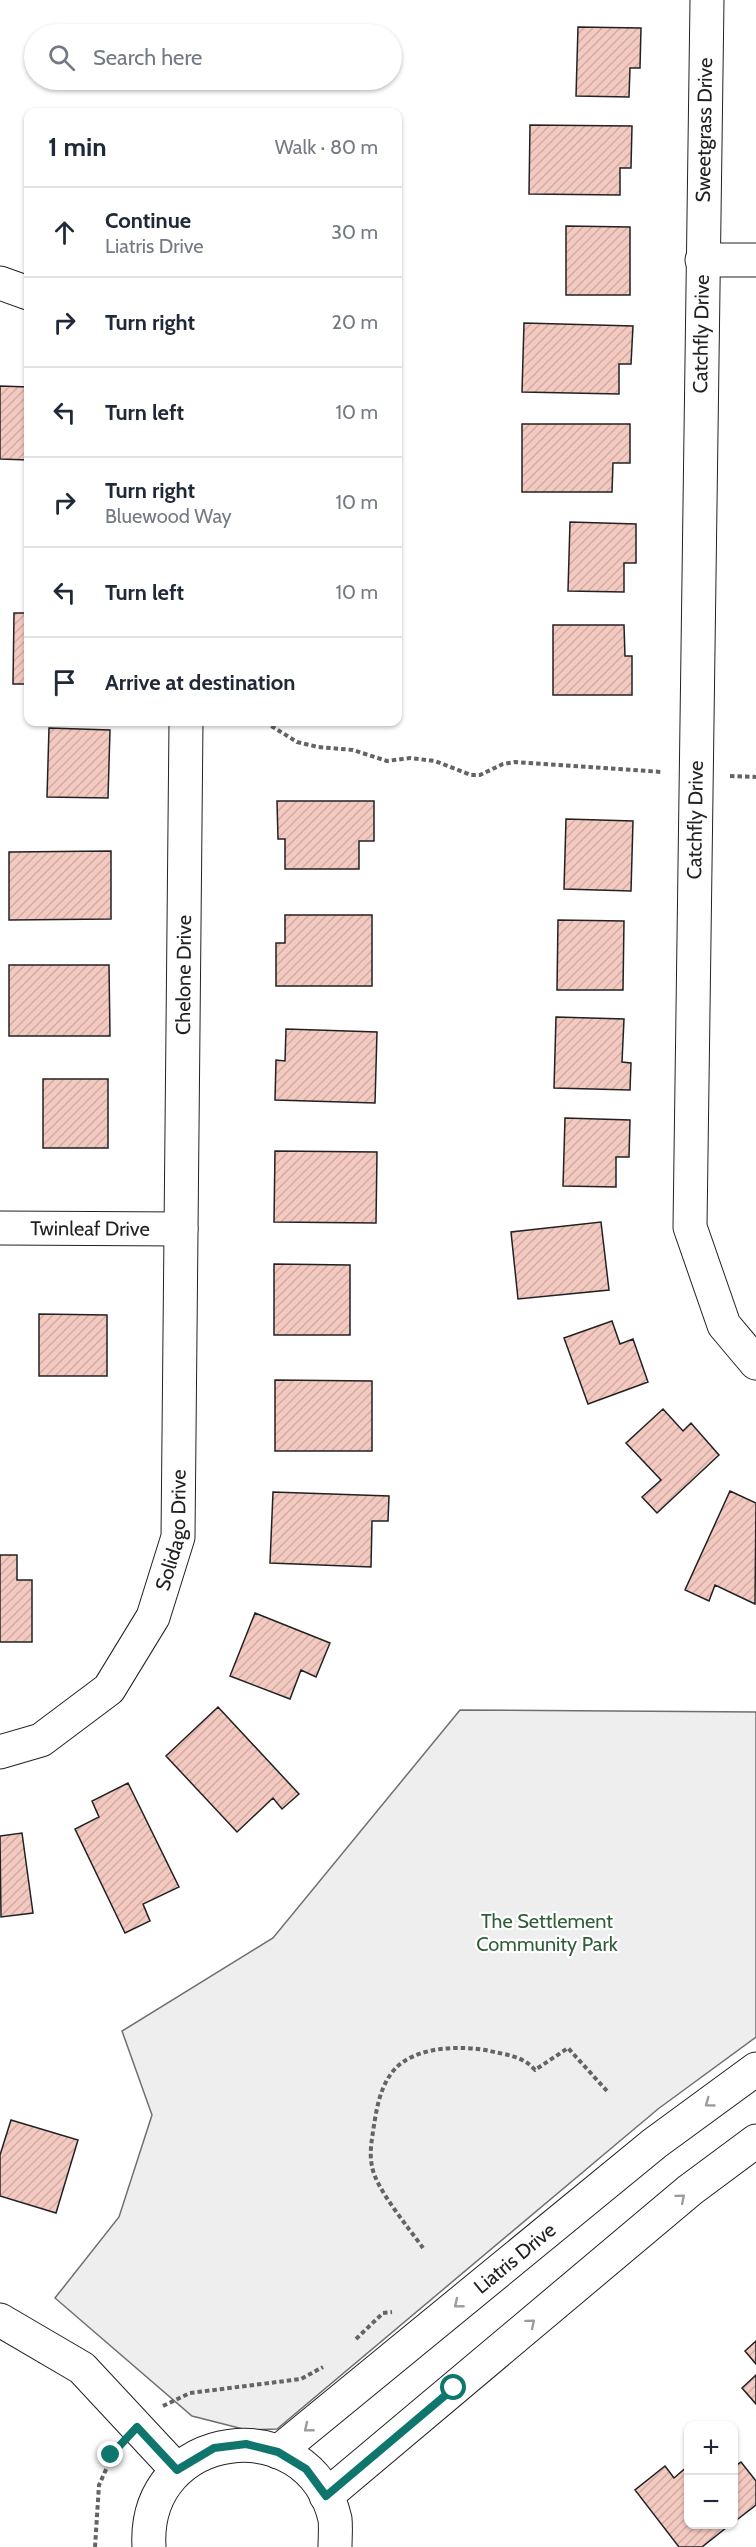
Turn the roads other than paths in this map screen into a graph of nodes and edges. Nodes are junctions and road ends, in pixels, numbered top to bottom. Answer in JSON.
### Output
{"nodes":[{"id":1,"x":707,"y":0,"type":"edge"},
{"id":2,"x":702,"y":260,"type":"junction"},
{"id":3,"x":756,"y":260,"type":"edge"},
{"id":4,"x":0,"y":283,"type":"edge"},
{"id":5,"x":24,"y":291,"type":"edge"},
{"id":6,"x":186,"y":726,"type":"edge"},
{"id":7,"x":0,"y":1228,"type":"edge"},
{"id":8,"x":181,"y":1229,"type":"junction"},
{"id":9,"x":756,"y":1363,"type":"edge"},
{"id":10,"x":0,"y":1752,"type":"edge"},
{"id":11,"x":756,"y":2069,"type":"edge"},
{"id":12,"x":756,"y":2141,"type":"edge"},
{"id":13,"x":0,"y":2320,"type":"edge"},
{"id":14,"x":278,"y":2452,"type":"junction"},
{"id":15,"x":177,"y":2470,"type":"junction"},
{"id":16,"x":326,"y":2496,"type":"junction"},
{"id":17,"x":148,"y":2547,"type":"edge"},
{"id":18,"x":335,"y":2547,"type":"edge"}],
"edges":[{"from":1,"to":2,"type":"street","name":"Sweetgrass Drive"},
{"from":2,"to":3,"type":"street"},
{"from":2,"to":9,"type":"street","name":"Catchfly Drive"},
{"from":4,"to":5,"type":"street"},
{"from":6,"to":8,"type":"street","name":"Chelone Drive"},
{"from":7,"to":8,"type":"street","name":"Twinleaf Drive"},
{"from":8,"to":10,"type":"street","name":"Solidago Drive"},
{"from":11,"to":14,"type":"street","name":"Liatris Drive","one_way":true},
{"from":16,"to":12,"type":"street","one_way":true},
{"from":13,"to":15,"type":"street"},
{"from":14,"to":15,"type":"street"},
{"from":14,"to":16,"type":"street"},
{"from":15,"to":17,"type":"street"},
{"from":16,"to":18,"type":"street"}]}
